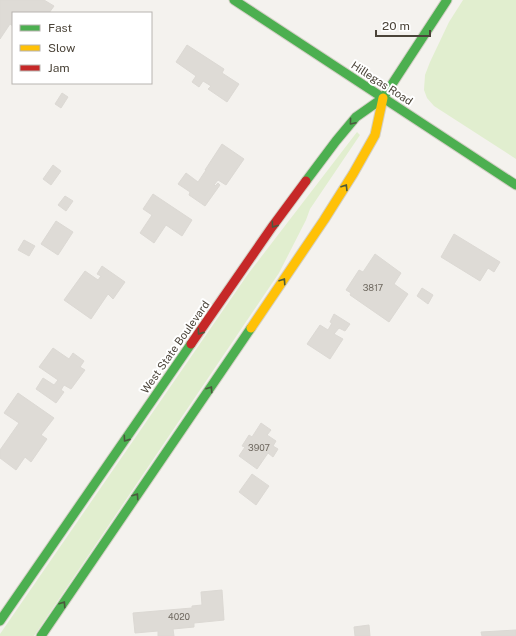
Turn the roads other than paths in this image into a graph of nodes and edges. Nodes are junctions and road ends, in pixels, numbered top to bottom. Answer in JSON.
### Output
{"nodes":[{"id":1,"x":234,"y":0,"type":"edge"},
{"id":2,"x":447,"y":0,"type":"edge"},
{"id":3,"x":383,"y":98,"type":"junction"},
{"id":4,"x":516,"y":185,"type":"edge"},
{"id":5,"x":0,"y":622,"type":"edge"},
{"id":6,"x":41,"y":636,"type":"edge"}],
"edges":[{"from":1,"to":3,"type":"main road","name":"Hillegas Road"},
{"from":2,"to":3,"type":"main road","name":"West State Boulevard"},
{"from":3,"to":4,"type":"main road","name":"Hillegas Road"},
{"from":3,"to":5,"type":"main road","name":"West State Boulevard","one_way":true},
{"from":6,"to":3,"type":"main road","name":"West State Boulevard","one_way":true}]}
